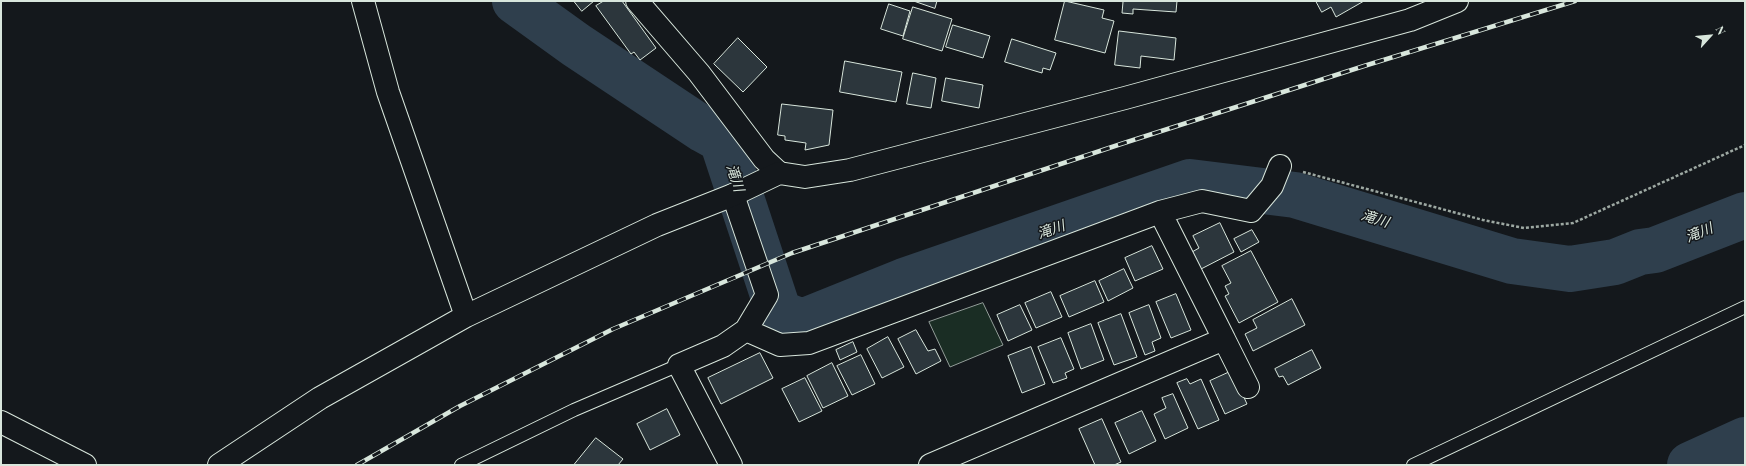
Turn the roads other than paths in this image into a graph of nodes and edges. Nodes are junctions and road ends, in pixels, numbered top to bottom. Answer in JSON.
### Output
{"nodes":[{"id":1,"x":363,"y":1,"type":"edge"},
{"id":2,"x":638,"y":1,"type":"edge"},
{"id":3,"x":1457,"y":1,"type":"edge"},
{"id":4,"x":1280,"y":166,"type":"road end"},
{"id":5,"x":779,"y":173,"type":"junction"},
{"id":6,"x":733,"y":195,"type":"junction"},
{"id":7,"x":1160,"y":212,"type":"junction"},
{"id":8,"x":1745,"y":307,"type":"edge"},
{"id":9,"x":466,"y":316,"type":"junction"},
{"id":10,"x":746,"y":330,"type":"junction"},
{"id":11,"x":1224,"y":339,"type":"junction"},
{"id":12,"x":679,"y":365,"type":"junction"},
{"id":13,"x":1248,"y":387,"type":"dead end"},
{"id":14,"x":1,"y":422,"type":"edge"},
{"id":15,"x":86,"y":465,"type":"edge"},
{"id":16,"x":219,"y":465,"type":"edge"},
{"id":17,"x":461,"y":465,"type":"edge"},
{"id":18,"x":732,"y":465,"type":"edge"},
{"id":19,"x":930,"y":465,"type":"edge"},
{"id":20,"x":1413,"y":465,"type":"edge"}],
"edges":[{"from":1,"to":9,"type":"street"},
{"from":2,"to":5,"type":"street"},
{"from":3,"to":5,"type":"street"},
{"from":4,"to":7,"type":"street"},
{"from":5,"to":6,"type":"street"},
{"from":6,"to":9,"type":"street"},
{"from":6,"to":10,"type":"street"},
{"from":7,"to":10,"type":"street"},
{"from":7,"to":11,"type":"street"},
{"from":8,"to":20,"type":"lane"},
{"from":9,"to":16,"type":"street"},
{"from":10,"to":12,"type":"street"},
{"from":11,"to":13,"type":"street"},
{"from":11,"to":19,"type":"street"},
{"from":12,"to":17,"type":"lane"},
{"from":12,"to":18,"type":"street"},
{"from":14,"to":15,"type":"street"}]}
